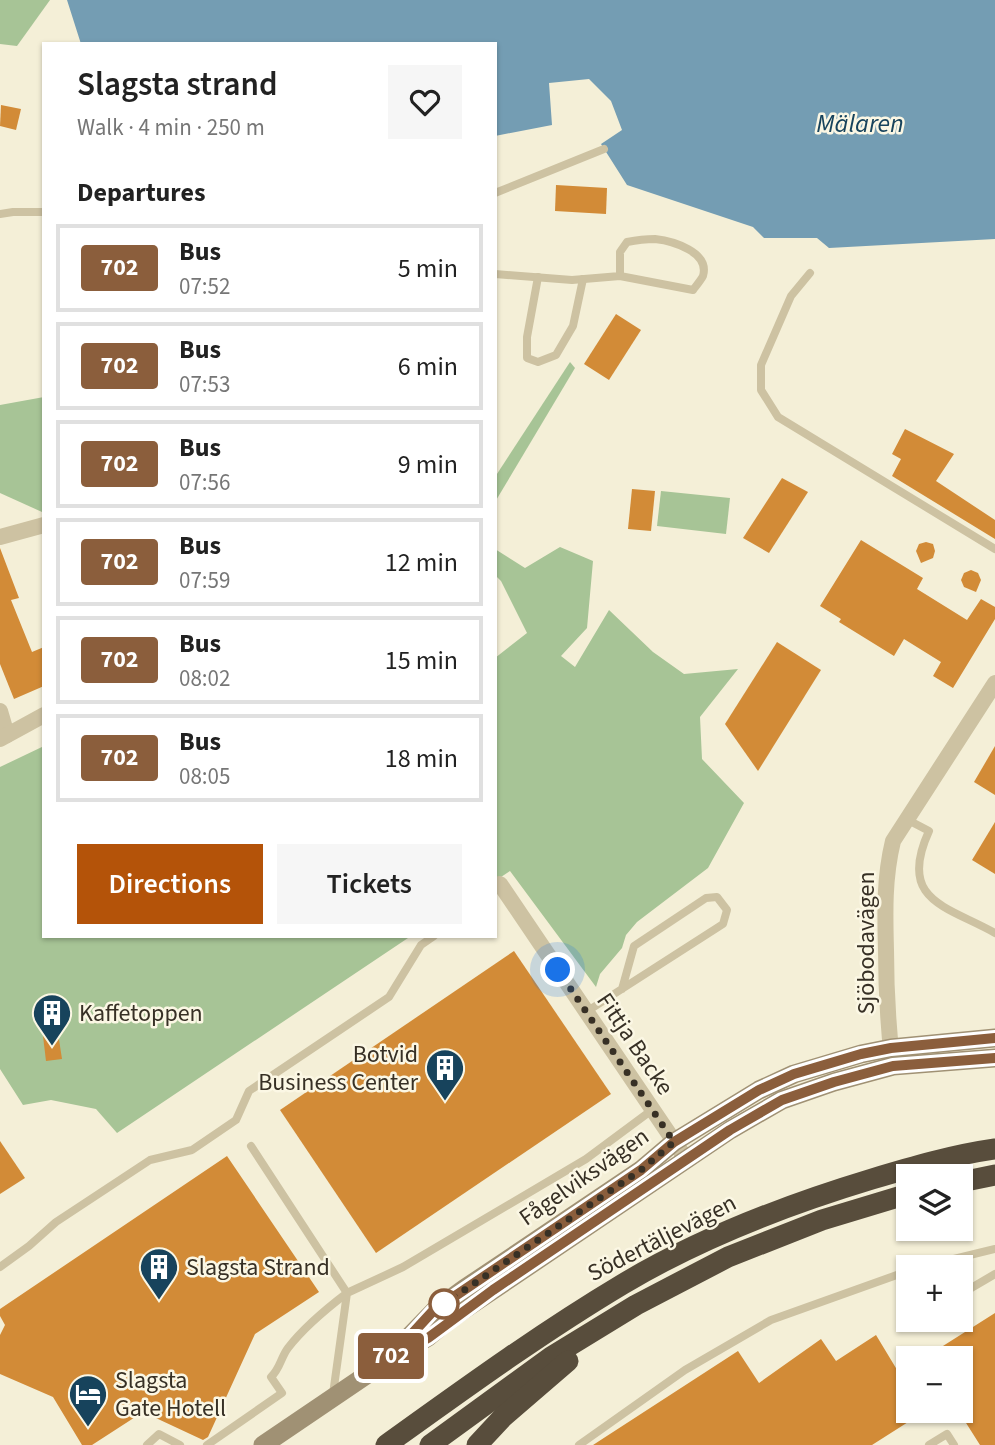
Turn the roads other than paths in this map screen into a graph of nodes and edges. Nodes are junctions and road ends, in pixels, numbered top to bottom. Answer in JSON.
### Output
{"nodes":[{"id":1,"x":604,"y":149,"type":"dead end"},
{"id":2,"x":497,"y":192,"type":"edge"},
{"id":3,"x":42,"y":212,"type":"edge"},
{"id":4,"x":0,"y":214,"type":"edge"},
{"id":5,"x":810,"y":273,"type":"dead end"},
{"id":6,"x":497,"y":274,"type":"edge"},
{"id":7,"x":620,"y":276,"type":"junction"},
{"id":8,"x":538,"y":277,"type":"junction"},
{"id":9,"x":583,"y":279,"type":"junction"},
{"id":10,"x":42,"y":526,"type":"edge"},
{"id":11,"x":0,"y":537,"type":"edge"},
{"id":12,"x":995,"y":549,"type":"edge"},
{"id":13,"x":995,"y":683,"type":"edge"},
{"id":14,"x":0,"y":711,"type":"edge"},
{"id":15,"x":42,"y":716,"type":"edge"},
{"id":16,"x":4,"y":736,"type":"edge"},
{"id":17,"x":908,"y":820,"type":"junction"},
{"id":18,"x":498,"y":888,"type":"edge"},
{"id":19,"x":995,"y":933,"type":"edge"},
{"id":20,"x":431,"y":938,"type":"edge"},
{"id":21,"x":622,"y":989,"type":"junction"},
{"id":22,"x":586,"y":1012,"type":"junction"},
{"id":23,"x":995,"y":1038,"type":"edge"},
{"id":24,"x":892,"y":1057,"type":"junction"},
{"id":25,"x":995,"y":1058,"type":"edge"},
{"id":26,"x":652,"y":1110,"type":"junction"},
{"id":27,"x":674,"y":1142,"type":"junction"},
{"id":28,"x":251,"y":1146,"type":"dead end"},
{"id":29,"x":995,"y":1149,"type":"edge"},
{"id":30,"x":686,"y":1159,"type":"junction"},
{"id":31,"x":995,"y":1175,"type":"edge"},
{"id":32,"x":973,"y":1180,"type":"edge"},
{"id":33,"x":896,"y":1198,"type":"edge"},
{"id":34,"x":995,"y":1249,"type":"edge"},
{"id":35,"x":970,"y":1255,"type":"edge"},
{"id":36,"x":0,"y":1267,"type":"edge"},
{"id":37,"x":995,"y":1274,"type":"edge"},
{"id":38,"x":896,"y":1275,"type":"edge"},
{"id":39,"x":973,"y":1287,"type":"edge"},
{"id":40,"x":346,"y":1293,"type":"junction"},
{"id":41,"x":636,"y":1305,"type":"junction"},
{"id":42,"x":387,"y":1361,"type":"junction"},
{"id":43,"x":333,"y":1397,"type":"junction"},
{"id":44,"x":147,"y":1445,"type":"edge"},
{"id":45,"x":180,"y":1445,"type":"edge"},
{"id":46,"x":207,"y":1445,"type":"edge"},
{"id":47,"x":263,"y":1445,"type":"edge"},
{"id":48,"x":386,"y":1445,"type":"edge"},
{"id":49,"x":430,"y":1445,"type":"edge"},
{"id":50,"x":477,"y":1445,"type":"edge"},
{"id":51,"x":579,"y":1445,"type":"edge"},
{"id":52,"x":929,"y":1445,"type":"edge"},
{"id":53,"x":954,"y":1445,"type":"edge"}],
"edges":[{"from":1,"to":2,"type":"lane"},
{"from":3,"to":4,"type":"lane"},
{"from":5,"to":12,"type":"lane"},
{"from":6,"to":8,"type":"lane"},
{"from":7,"to":7,"type":"lane"},
{"from":7,"to":9,"type":"lane"},
{"from":8,"to":9,"type":"lane"},
{"from":8,"to":9,"type":"lane"},
{"from":10,"to":11,"type":"street"},
{"from":13,"to":17,"type":"street","name":"Sjöbodavägen"},
{"from":14,"to":16,"type":"street"},
{"from":15,"to":16,"type":"street"},
{"from":17,"to":19,"type":"lane"},
{"from":17,"to":24,"type":"street","name":"Sjöbodavägen"},
{"from":18,"to":22,"type":"street","name":"Fittja Backe"},
{"from":20,"to":36,"type":"lane"},
{"from":21,"to":21,"type":"lane"},
{"from":21,"to":22,"type":"lane"},
{"from":22,"to":26,"type":"street","name":"Fittja Backe"},
{"from":23,"to":24,"type":"main road","name":"Fågelviksvägen"},
{"from":24,"to":25,"type":"main road","name":"Fågelviksvägen"},
{"from":24,"to":27,"type":"main road","name":"Fågelviksvägen"},
{"from":24,"to":30,"type":"main road","name":"Fågelviksvägen"},
{"from":26,"to":27,"type":"street","name":"Fittja Backe"},
{"from":26,"to":40,"type":"lane"},
{"from":27,"to":30,"type":"street","name":"Fittja Backe"},
{"from":27,"to":42,"type":"main road","name":"Fågelviksvägen"},
{"from":28,"to":40,"type":"lane"},
{"from":29,"to":48,"type":"highway","name":"Södertäljevägen"},
{"from":30,"to":42,"type":"main road","name":"Fågelviksvägen"},
{"from":31,"to":32,"type":"highway"},
{"from":33,"to":41,"type":"highway","name":"Södertäljevägen"},
{"from":34,"to":35,"type":"lane"},
{"from":37,"to":39,"type":"lane"},
{"from":38,"to":51,"type":"lane"},
{"from":40,"to":43,"type":"lane"},
{"from":40,"to":46,"type":"lane"},
{"from":41,"to":49,"type":"highway","name":"Södertäljevägen"},
{"from":41,"to":50,"type":"highway"},
{"from":42,"to":43,"type":"main road","name":"Fågelviksvägen"},
{"from":43,"to":47,"type":"main road","name":"Fågelviksvägen"},
{"from":44,"to":45,"type":"lane"},
{"from":52,"to":53,"type":"lane"}]}
